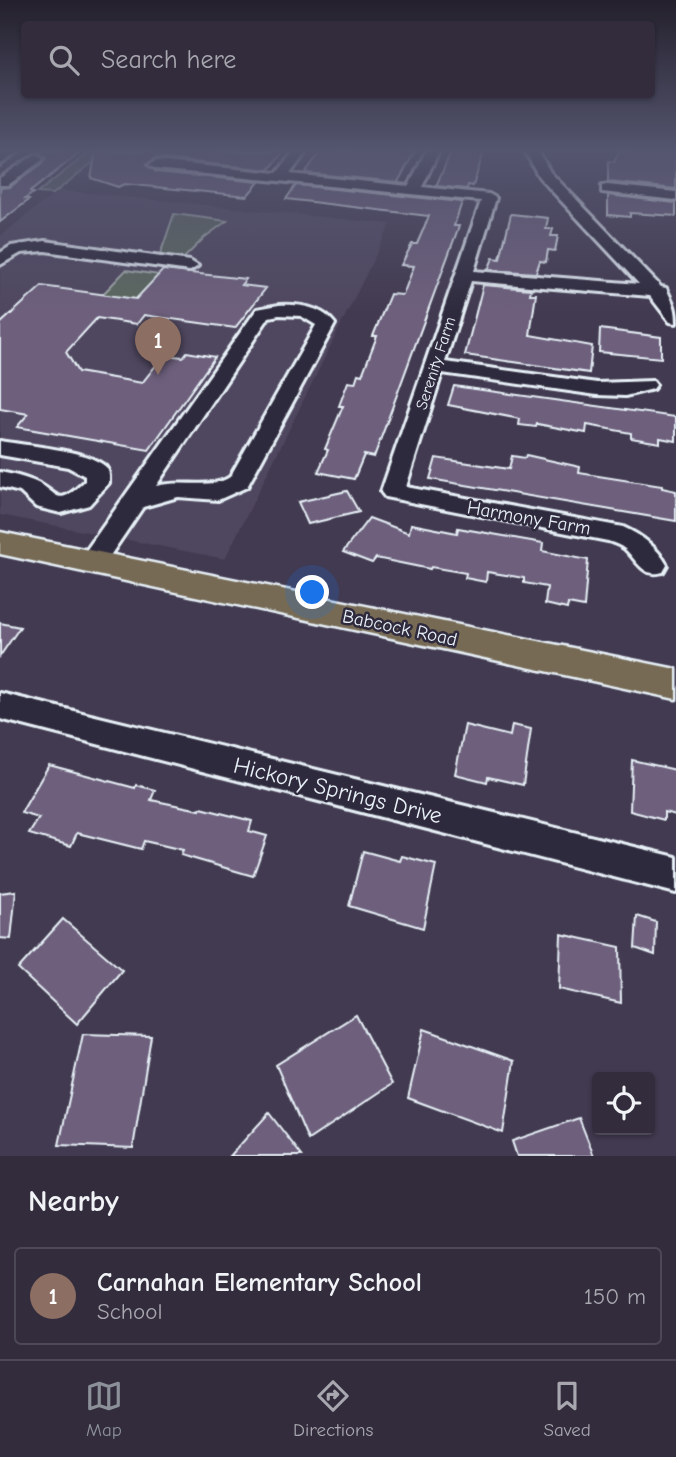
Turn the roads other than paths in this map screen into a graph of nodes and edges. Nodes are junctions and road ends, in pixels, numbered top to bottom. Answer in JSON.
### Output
{"nodes":[{"id":1,"x":488,"y":205,"type":"edge"},
{"id":2,"x":573,"y":205,"type":"edge"},
{"id":3,"x":0,"y":260,"type":"edge"},
{"id":4,"x":190,"y":265,"type":"dead end"},
{"id":5,"x":464,"y":275,"type":"junction"},
{"id":6,"x":539,"y":284,"type":"junction"},
{"id":7,"x":655,"y":291,"type":"junction"},
{"id":8,"x":674,"y":307,"type":"edge"},
{"id":9,"x":435,"y":366,"type":"junction"},
{"id":10,"x":646,"y":385,"type":"dead end"},
{"id":11,"x":0,"y":447,"type":"edge"},
{"id":12,"x":0,"y":479,"type":"edge"},
{"id":13,"x":393,"y":492,"type":"joint"},
{"id":14,"x":134,"y":501,"type":"junction"},
{"id":15,"x":0,"y":542,"type":"edge"},
{"id":16,"x":92,"y":562,"type":"junction"},
{"id":17,"x":654,"y":565,"type":"dead end"},
{"id":18,"x":676,"y":684,"type":"edge"},
{"id":19,"x":0,"y":706,"type":"edge"},
{"id":20,"x":676,"y":875,"type":"edge"}],
"edges":[{"from":1,"to":5,"type":"street","name":"Serenity Farm"},
{"from":2,"to":7,"type":"street"},
{"from":3,"to":4,"type":"lane"},
{"from":5,"to":6,"type":"street"},
{"from":5,"to":9,"type":"street","name":"Serenity Farm"},
{"from":6,"to":7,"type":"street"},
{"from":6,"to":8,"type":"street"},
{"from":7,"to":8,"type":"street"},
{"from":9,"to":10,"type":"street"},
{"from":9,"to":13,"type":"street","name":"Serenity Farm"},
{"from":11,"to":12,"type":"street"},
{"from":13,"to":17,"type":"street","name":"Harmony Farm"},
{"from":14,"to":14,"type":"lane"},
{"from":14,"to":16,"type":"street"},
{"from":15,"to":16,"type":"main road","name":"Babcock Road"},
{"from":16,"to":18,"type":"main road","name":"Babcock Road"},
{"from":19,"to":20,"type":"street","name":"Hickory Springs Drive"}]}
